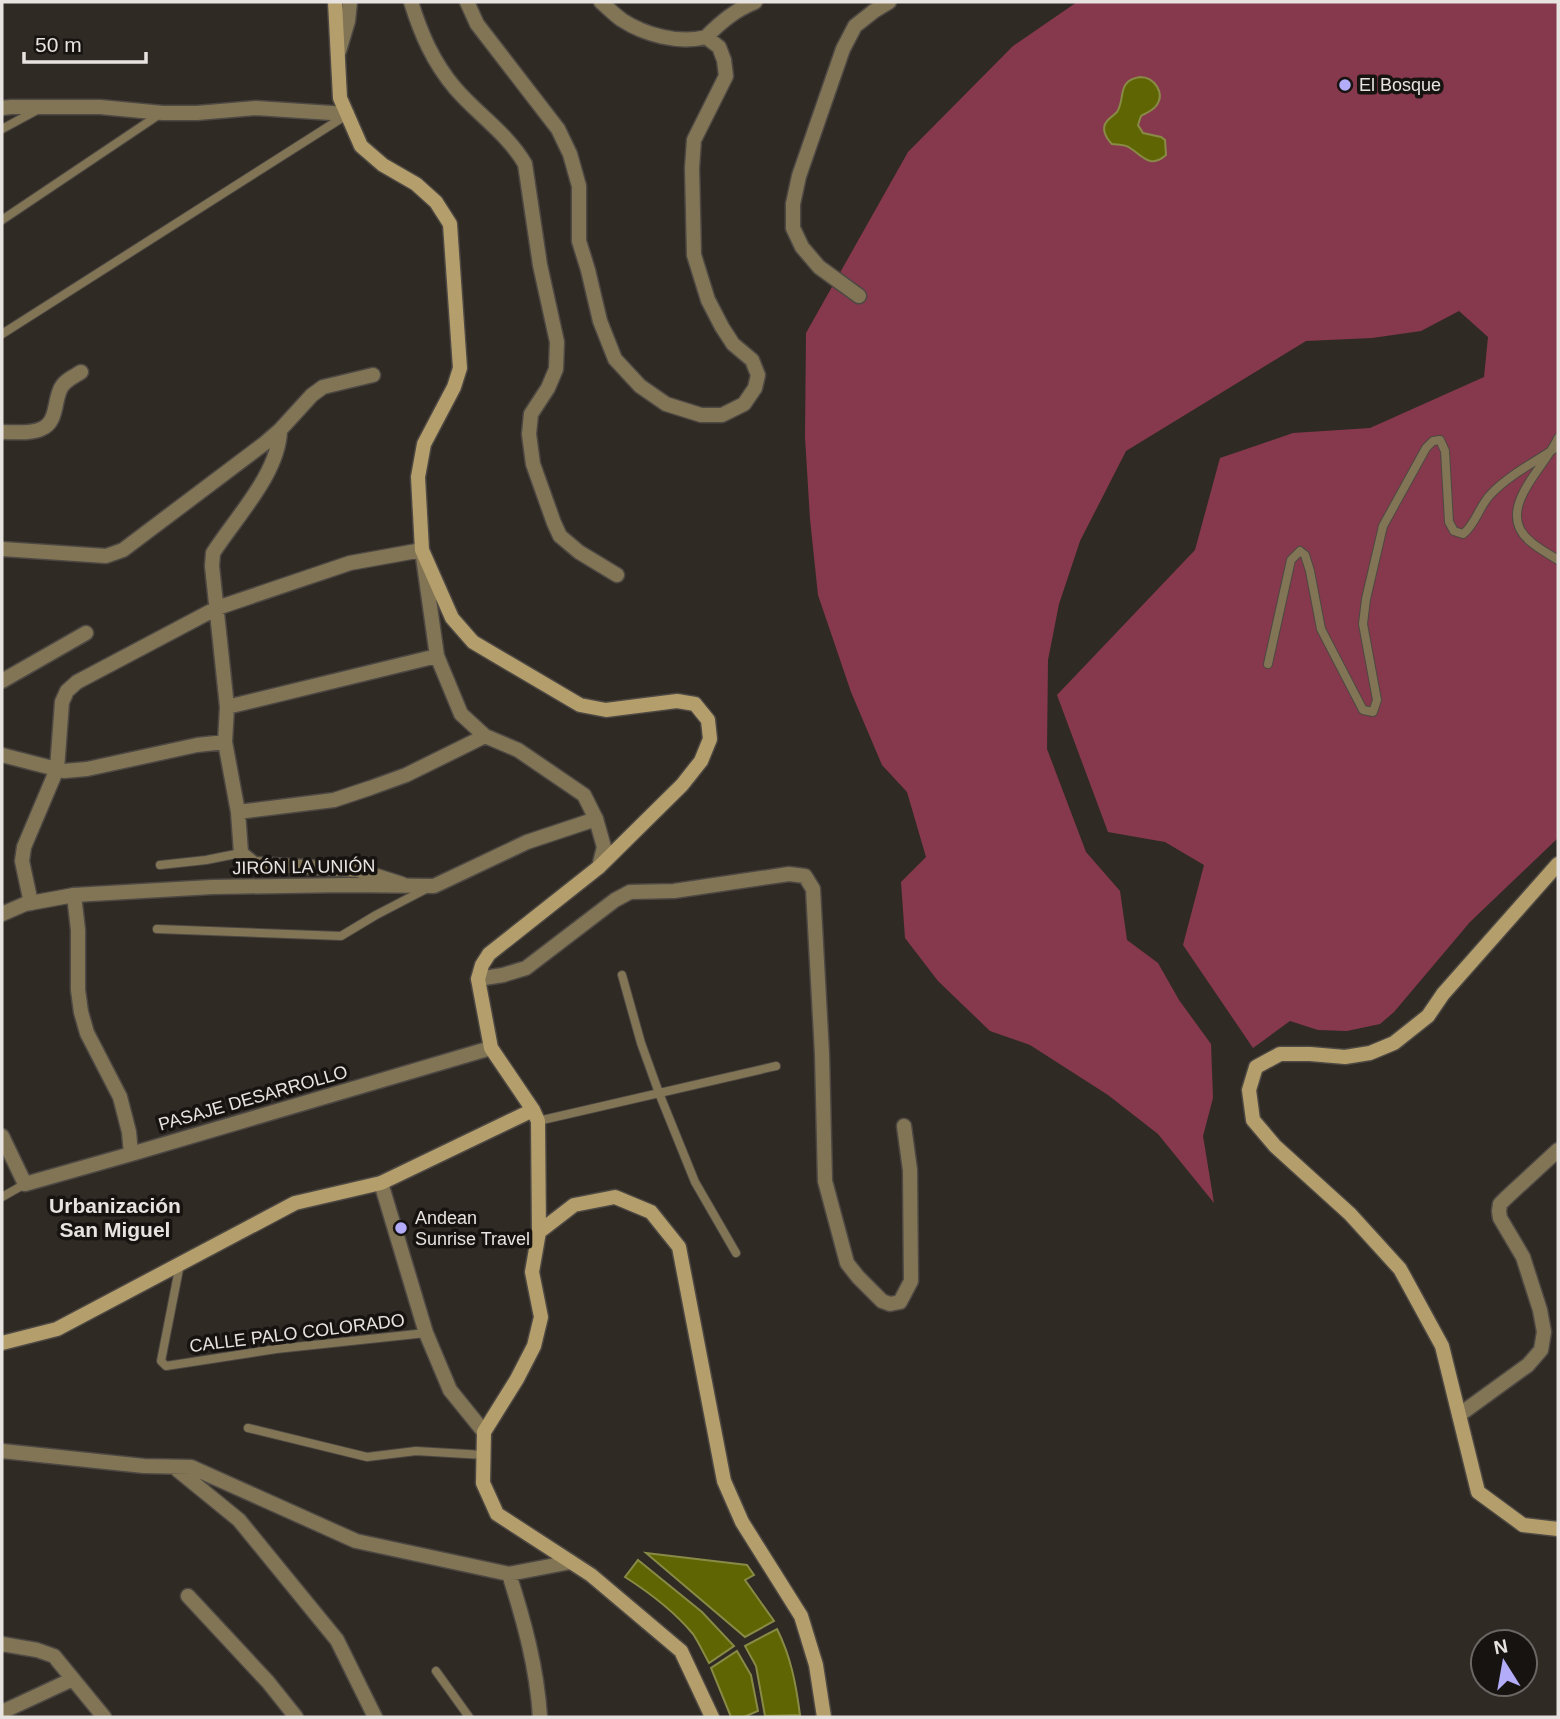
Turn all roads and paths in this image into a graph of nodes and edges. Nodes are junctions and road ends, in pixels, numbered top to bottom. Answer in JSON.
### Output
{"nodes":[{"id":1,"x":335,"y":2,"type":"edge"},
{"id":2,"x":351,"y":2,"type":"edge"},
{"id":3,"x":411,"y":2,"type":"edge"},
{"id":4,"x":467,"y":2,"type":"edge"},
{"id":5,"x":601,"y":2,"type":"edge"},
{"id":6,"x":755,"y":2,"type":"edge"},
{"id":7,"x":890,"y":2,"type":"edge"},
{"id":8,"x":706,"y":37,"type":"junction"},
{"id":9,"x":337,"y":55,"type":"junction"},
{"id":10,"x":43,"y":107,"type":"junction"},
{"id":11,"x":2,"y":108,"type":"edge"},
{"id":12,"x":163,"y":113,"type":"junction"},
{"id":13,"x":347,"y":114,"type":"junction"},
{"id":14,"x":2,"y":129,"type":"edge"},
{"id":15,"x":2,"y":220,"type":"edge"},
{"id":16,"x":859,"y":296,"type":"dead end"},
{"id":17,"x":2,"y":334,"type":"edge"},
{"id":18,"x":81,"y":372,"type":"dead end"},
{"id":19,"x":373,"y":375,"type":"dead end"},
{"id":20,"x":280,"y":430,"type":"junction"},
{"id":21,"x":2,"y":432,"type":"edge"},
{"id":22,"x":1558,"y":438,"type":"edge"},
{"id":23,"x":1553,"y":449,"type":"junction"},
{"id":24,"x":2,"y":549,"type":"edge"},
{"id":25,"x":422,"y":550,"type":"junction"},
{"id":26,"x":1558,"y":560,"type":"edge"},
{"id":27,"x":617,"y":575,"type":"dead end"},
{"id":28,"x":217,"y":608,"type":"junction"},
{"id":29,"x":86,"y":633,"type":"dead end"},
{"id":30,"x":437,"y":656,"type":"junction"},
{"id":31,"x":1268,"y":664,"type":"dead end"},
{"id":32,"x":2,"y":681,"type":"edge"},
{"id":33,"x":227,"y":707,"type":"junction"},
{"id":34,"x":485,"y":736,"type":"junction"},
{"id":35,"x":225,"y":742,"type":"junction"},
{"id":36,"x":2,"y":755,"type":"edge"},
{"id":37,"x":57,"y":769,"type":"junction"},
{"id":38,"x":238,"y":812,"type":"junction"},
{"id":39,"x":596,"y":819,"type":"junction"},
{"id":40,"x":241,"y":853,"type":"junction"},
{"id":41,"x":160,"y":864,"type":"dead end"},
{"id":42,"x":1558,"y":864,"type":"edge"},
{"id":43,"x":599,"y":867,"type":"junction"},
{"id":44,"x":407,"y":885,"type":"junction"},
{"id":45,"x":434,"y":886,"type":"junction"},
{"id":46,"x":74,"y":895,"type":"junction"},
{"id":47,"x":31,"y":903,"type":"junction"},
{"id":48,"x":2,"y":914,"type":"edge"},
{"id":49,"x":157,"y":929,"type":"dead end"},
{"id":50,"x":622,"y":975,"type":"dead end"},
{"id":51,"x":478,"y":979,"type":"junction"},
{"id":52,"x":491,"y":1048,"type":"junction"},
{"id":53,"x":776,"y":1066,"type":"dead end"},
{"id":54,"x":659,"y":1093,"type":"junction"},
{"id":55,"x":535,"y":1115,"type":"junction"},
{"id":56,"x":904,"y":1126,"type":"dead end"},
{"id":57,"x":2,"y":1136,"type":"edge"},
{"id":58,"x":1558,"y":1150,"type":"edge"},
{"id":59,"x":131,"y":1154,"type":"junction"},
{"id":60,"x":381,"y":1183,"type":"junction"},
{"id":61,"x":25,"y":1184,"type":"junction"},
{"id":62,"x":2,"y":1197,"type":"edge"},
{"id":63,"x":540,"y":1232,"type":"junction"},
{"id":64,"x":736,"y":1253,"type":"dead end"},
{"id":65,"x":180,"y":1264,"type":"junction"},
{"id":66,"x":426,"y":1333,"type":"junction"},
{"id":67,"x":2,"y":1343,"type":"edge"},
{"id":68,"x":1459,"y":1415,"type":"junction"},
{"id":69,"x":248,"y":1428,"type":"dead end"},
{"id":70,"x":484,"y":1432,"type":"junction"},
{"id":71,"x":2,"y":1451,"type":"edge"},
{"id":72,"x":484,"y":1455,"type":"junction"},
{"id":73,"x":174,"y":1467,"type":"junction"},
{"id":74,"x":1558,"y":1529,"type":"edge"},
{"id":75,"x":572,"y":1562,"type":"junction"},
{"id":76,"x":509,"y":1574,"type":"junction"},
{"id":77,"x":188,"y":1596,"type":"dead end"},
{"id":78,"x":2,"y":1644,"type":"edge"},
{"id":79,"x":436,"y":1671,"type":"dead end"},
{"id":80,"x":73,"y":1679,"type":"junction"},
{"id":81,"x":2,"y":1712,"type":"edge"},
{"id":82,"x":104,"y":1717,"type":"edge"},
{"id":83,"x":296,"y":1717,"type":"edge"},
{"id":84,"x":375,"y":1717,"type":"edge"},
{"id":85,"x":469,"y":1717,"type":"edge"},
{"id":86,"x":540,"y":1717,"type":"edge"},
{"id":87,"x":712,"y":1717,"type":"edge"},
{"id":88,"x":824,"y":1717,"type":"edge"}],
"edges":[{"from":1,"to":9,"type":"main road"},
{"from":2,"to":9,"type":"street"},
{"from":3,"to":27,"type":"street"},
{"from":4,"to":8,"type":"street"},
{"from":5,"to":8,"type":"street"},
{"from":6,"to":8,"type":"street"},
{"from":7,"to":16,"type":"street"},
{"from":9,"to":13,"type":"main road"},
{"from":10,"to":11,"type":"street"},
{"from":10,"to":12,"type":"street"},
{"from":10,"to":14,"type":"lane"},
{"from":12,"to":13,"type":"street"},
{"from":12,"to":15,"type":"lane"},
{"from":13,"to":17,"type":"lane"},
{"from":13,"to":25,"type":"main road"},
{"from":18,"to":21,"type":"street"},
{"from":19,"to":20,"type":"street"},
{"from":20,"to":24,"type":"street"},
{"from":20,"to":28,"type":"street"},
{"from":22,"to":23,"type":"lane"},
{"from":23,"to":26,"type":"lane"},
{"from":23,"to":31,"type":"lane"},
{"from":25,"to":28,"type":"street"},
{"from":25,"to":30,"type":"street"},
{"from":25,"to":43,"type":"main road"},
{"from":28,"to":33,"type":"street"},
{"from":28,"to":37,"type":"street"},
{"from":29,"to":32,"type":"street"},
{"from":30,"to":33,"type":"street"},
{"from":30,"to":34,"type":"street"},
{"from":33,"to":35,"type":"street"},
{"from":34,"to":38,"type":"street"},
{"from":34,"to":39,"type":"street"},
{"from":35,"to":37,"type":"street"},
{"from":35,"to":38,"type":"street"},
{"from":36,"to":37,"type":"street"},
{"from":37,"to":47,"type":"street"},
{"from":38,"to":40,"type":"street"},
{"from":39,"to":43,"type":"street"},
{"from":39,"to":45,"type":"street","name":"JIRÓN LA UNIÓN"},
{"from":40,"to":41,"type":"lane"},
{"from":40,"to":44,"type":"street"},
{"from":42,"to":68,"type":"main road"},
{"from":43,"to":51,"type":"main road"},
{"from":44,"to":45,"type":"street","name":"JIRÓN LA UNIÓN"},
{"from":44,"to":46,"type":"street","name":"JIRÓN LA UNIÓN"},
{"from":45,"to":49,"type":"lane"},
{"from":46,"to":47,"type":"street","name":"JIRÓN LA UNIÓN"},
{"from":46,"to":59,"type":"street"},
{"from":47,"to":48,"type":"street","name":"JIRÓN LA UNIÓN"},
{"from":50,"to":54,"type":"lane"},
{"from":51,"to":52,"type":"main road"},
{"from":51,"to":56,"type":"street"},
{"from":52,"to":55,"type":"main road"},
{"from":52,"to":59,"type":"street","name":"PASAJE DESARROLLO"},
{"from":53,"to":54,"type":"lane"},
{"from":54,"to":55,"type":"lane"},
{"from":54,"to":64,"type":"lane"},
{"from":55,"to":60,"type":"main road"},
{"from":55,"to":63,"type":"main road"},
{"from":57,"to":61,"type":"street"},
{"from":58,"to":68,"type":"street"},
{"from":59,"to":61,"type":"street","name":"PASAJE DESARROLLO"},
{"from":60,"to":65,"type":"main road"},
{"from":60,"to":66,"type":"street"},
{"from":61,"to":62,"type":"lane"},
{"from":63,"to":70,"type":"main road"},
{"from":63,"to":88,"type":"main road"},
{"from":65,"to":66,"type":"lane","name":"CALLE PALO COLORADO"},
{"from":65,"to":67,"type":"main road"},
{"from":66,"to":70,"type":"street"},
{"from":68,"to":74,"type":"main road"},
{"from":69,"to":72,"type":"lane"},
{"from":70,"to":72,"type":"main road"},
{"from":71,"to":73,"type":"street"},
{"from":72,"to":75,"type":"main road"},
{"from":73,"to":76,"type":"street"},
{"from":73,"to":84,"type":"street"},
{"from":75,"to":76,"type":"street"},
{"from":75,"to":87,"type":"main road"},
{"from":76,"to":86,"type":"street"},
{"from":77,"to":83,"type":"street"},
{"from":78,"to":80,"type":"street"},
{"from":79,"to":85,"type":"lane"},
{"from":80,"to":81,"type":"street"},
{"from":80,"to":82,"type":"street"}]}
